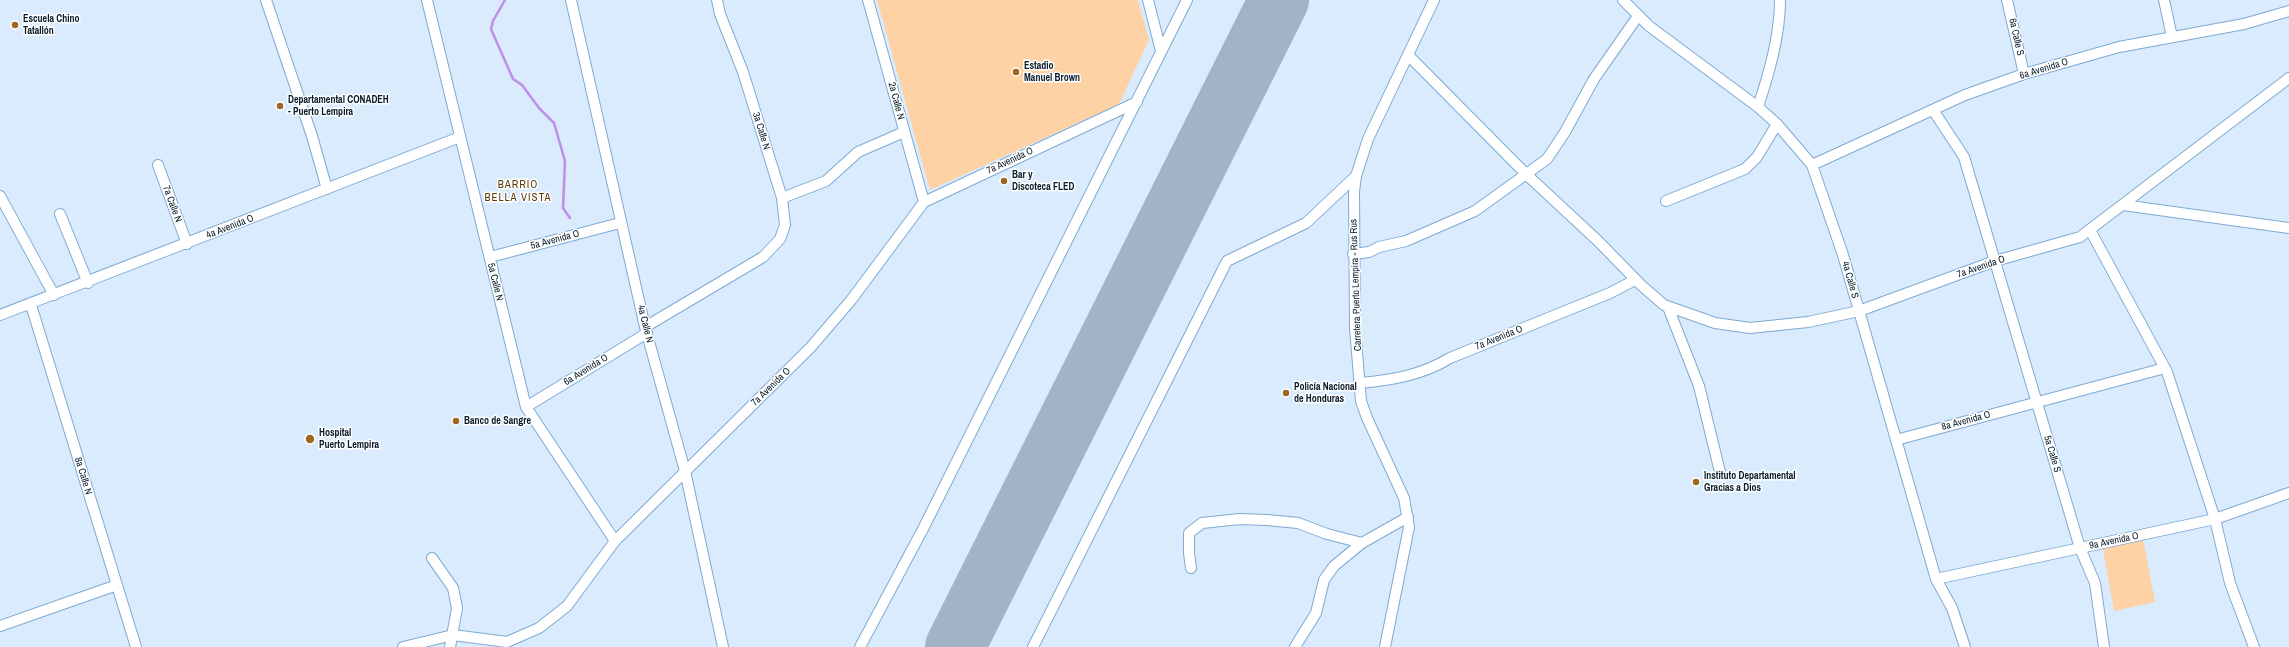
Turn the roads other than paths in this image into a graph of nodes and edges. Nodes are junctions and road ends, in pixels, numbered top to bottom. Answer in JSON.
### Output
{"nodes":[{"id":1,"x":266,"y":0,"type":"edge"},
{"id":2,"x":427,"y":0,"type":"edge"},
{"id":3,"x":571,"y":0,"type":"edge"},
{"id":4,"x":717,"y":0,"type":"edge"},
{"id":5,"x":868,"y":0,"type":"edge"},
{"id":6,"x":1148,"y":0,"type":"edge"},
{"id":7,"x":1187,"y":0,"type":"edge"},
{"id":8,"x":1434,"y":0,"type":"edge"},
{"id":9,"x":1623,"y":0,"type":"edge"},
{"id":10,"x":1780,"y":0,"type":"edge"},
{"id":11,"x":2007,"y":0,"type":"edge"},
{"id":12,"x":2164,"y":0,"type":"edge"},
{"id":13,"x":2289,"y":11,"type":"edge"},
{"id":14,"x":1638,"y":16,"type":"junction"},
{"id":15,"x":2172,"y":37,"type":"junction"},
{"id":16,"x":1161,"y":51,"type":"junction"},
{"id":17,"x":1408,"y":55,"type":"junction"},
{"id":18,"x":2024,"y":74,"type":"junction"},
{"id":19,"x":2289,"y":78,"type":"edge"},
{"id":20,"x":1136,"y":102,"type":"junction"},
{"id":21,"x":1758,"y":107,"type":"junction"},
{"id":22,"x":1933,"y":110,"type":"junction"},
{"id":23,"x":1777,"y":124,"type":"junction"},
{"id":24,"x":904,"y":132,"type":"junction"},
{"id":25,"x":460,"y":137,"type":"junction"},
{"id":26,"x":158,"y":165,"type":"dead end"},
{"id":27,"x":1812,"y":165,"type":"junction"},
{"id":28,"x":1526,"y":175,"type":"junction"},
{"id":29,"x":1356,"y":176,"type":"junction"},
{"id":30,"x":327,"y":189,"type":"junction"},
{"id":31,"x":0,"y":196,"type":"edge"},
{"id":32,"x":782,"y":198,"type":"junction"},
{"id":33,"x":924,"y":202,"type":"junction"},
{"id":34,"x":1666,"y":202,"type":"dead end"},
{"id":35,"x":2123,"y":204,"type":"junction"},
{"id":36,"x":60,"y":214,"type":"dead end"},
{"id":37,"x":620,"y":223,"type":"junction"},
{"id":38,"x":2289,"y":228,"type":"edge"},
{"id":39,"x":2090,"y":230,"type":"junction"},
{"id":40,"x":187,"y":244,"type":"junction"},
{"id":41,"x":1353,"y":254,"type":"junction"},
{"id":42,"x":490,"y":257,"type":"junction"},
{"id":43,"x":762,"y":257,"type":"joint"},
{"id":44,"x":1995,"y":261,"type":"junction"},
{"id":45,"x":1635,"y":280,"type":"junction"},
{"id":46,"x":88,"y":283,"type":"junction"},
{"id":47,"x":54,"y":295,"type":"junction"},
{"id":48,"x":30,"y":305,"type":"junction"},
{"id":49,"x":1668,"y":307,"type":"junction"},
{"id":50,"x":1859,"y":311,"type":"junction"},
{"id":51,"x":0,"y":315,"type":"edge"},
{"id":52,"x":646,"y":330,"type":"junction"},
{"id":53,"x":2165,"y":368,"type":"junction"},
{"id":54,"x":1360,"y":382,"type":"junction"},
{"id":55,"x":2036,"y":401,"type":"junction"},
{"id":56,"x":526,"y":407,"type":"junction"},
{"id":57,"x":1896,"y":440,"type":"junction"},
{"id":58,"x":685,"y":471,"type":"junction"},
{"id":59,"x":1720,"y":472,"type":"dead end"},
{"id":60,"x":2289,"y":493,"type":"edge"},
{"id":61,"x":1408,"y":517,"type":"junction"},
{"id":62,"x":2215,"y":519,"type":"junction"},
{"id":63,"x":615,"y":541,"type":"junction"},
{"id":64,"x":1362,"y":543,"type":"junction"},
{"id":65,"x":2080,"y":548,"type":"junction"},
{"id":66,"x":432,"y":558,"type":"dead end"},
{"id":67,"x":1191,"y":568,"type":"dead end"},
{"id":68,"x":1936,"y":579,"type":"junction"},
{"id":69,"x":117,"y":584,"type":"junction"},
{"id":70,"x":0,"y":626,"type":"edge"},
{"id":71,"x":453,"y":635,"type":"junction"},
{"id":72,"x":136,"y":647,"type":"edge"},
{"id":73,"x":403,"y":647,"type":"edge"},
{"id":74,"x":450,"y":647,"type":"edge"},
{"id":75,"x":723,"y":647,"type":"edge"},
{"id":76,"x":860,"y":647,"type":"edge"},
{"id":77,"x":1033,"y":647,"type":"edge"},
{"id":78,"x":1295,"y":647,"type":"edge"},
{"id":79,"x":1385,"y":647,"type":"edge"},
{"id":80,"x":1965,"y":647,"type":"edge"},
{"id":81,"x":2104,"y":647,"type":"edge"},
{"id":82,"x":2254,"y":647,"type":"edge"}],
"edges":[{"from":1,"to":30,"type":"street"},
{"from":2,"to":25,"type":"street","name":"5a Calle N"},
{"from":3,"to":37,"type":"street","name":"4a Calle N"},
{"from":4,"to":32,"type":"street","name":"3a Calle N"},
{"from":5,"to":24,"type":"street","name":"2a Calle N"},
{"from":6,"to":16,"type":"street"},
{"from":7,"to":16,"type":"street"},
{"from":8,"to":17,"type":"street","name":"Carretera Puerto Lempira - Rus Rus"},
{"from":9,"to":14,"type":"street","name":"4a Calle S"},
{"from":10,"to":21,"type":"street"},
{"from":11,"to":18,"type":"street","name":"6a Calle S"},
{"from":12,"to":15,"type":"street"},
{"from":13,"to":15,"type":"street","name":"6a Avenida O"},
{"from":14,"to":21,"type":"street","name":"4a Calle S"},
{"from":14,"to":28,"type":"street"},
{"from":15,"to":18,"type":"street","name":"6a Avenida O"},
{"from":16,"to":20,"type":"street"},
{"from":17,"to":28,"type":"street"},
{"from":17,"to":29,"type":"street","name":"Carretera Puerto Lempira - Rus Rus"},
{"from":18,"to":22,"type":"street","name":"6a Avenida O"},
{"from":19,"to":35,"type":"street","name":"7a Avenida O"},
{"from":20,"to":33,"type":"street","name":"7a Avenida O"},
{"from":20,"to":76,"type":"street"},
{"from":21,"to":23,"type":"street","name":"4a Calle S"},
{"from":22,"to":27,"type":"street","name":"6a Avenida O"},
{"from":22,"to":44,"type":"street","name":"5a Calle S"},
{"from":23,"to":27,"type":"street","name":"4a Calle S"},
{"from":23,"to":34,"type":"street"},
{"from":24,"to":32,"type":"street"},
{"from":24,"to":33,"type":"street","name":"2a Calle N"},
{"from":25,"to":30,"type":"street","name":"4a Avenida O"},
{"from":25,"to":42,"type":"street","name":"5a Calle N"},
{"from":26,"to":40,"type":"street","name":"7a Calle N"},
{"from":27,"to":50,"type":"street","name":"4a Calle S"},
{"from":28,"to":41,"type":"street"},
{"from":28,"to":45,"type":"street"},
{"from":29,"to":41,"type":"street","name":"Carretera Puerto Lempira - Rus Rus"},
{"from":29,"to":77,"type":"street"},
{"from":30,"to":40,"type":"street","name":"4a Avenida O"},
{"from":31,"to":47,"type":"street"},
{"from":32,"to":43,"type":"street","name":"3a Calle N"},
{"from":33,"to":58,"type":"street","name":"7a Avenida O"},
{"from":35,"to":38,"type":"street"},
{"from":35,"to":39,"type":"street","name":"7a Avenida O"},
{"from":36,"to":46,"type":"street"},
{"from":37,"to":42,"type":"street","name":"5a Avenida O"},
{"from":37,"to":52,"type":"street","name":"4a Calle N"},
{"from":39,"to":44,"type":"street","name":"7a Avenida O"},
{"from":39,"to":53,"type":"street"},
{"from":40,"to":46,"type":"street","name":"4a Avenida O"},
{"from":41,"to":54,"type":"street","name":"Carretera Puerto Lempira - Rus Rus"},
{"from":42,"to":56,"type":"street","name":"5a Calle N"},
{"from":43,"to":52,"type":"street","name":"6a Avenida O"},
{"from":44,"to":50,"type":"street","name":"7a Avenida O"},
{"from":44,"to":55,"type":"street","name":"5a Calle S"},
{"from":45,"to":49,"type":"street"},
{"from":45,"to":54,"type":"street","name":"7a Avenida O"},
{"from":46,"to":47,"type":"street","name":"4a Avenida O"},
{"from":47,"to":48,"type":"street","name":"4a Avenida O"},
{"from":48,"to":51,"type":"street","name":"4a Avenida O"},
{"from":48,"to":69,"type":"street","name":"8a Calle N"},
{"from":49,"to":50,"type":"street","name":"7a Avenida O"},
{"from":49,"to":59,"type":"street"},
{"from":50,"to":57,"type":"street","name":"4a Calle S"},
{"from":52,"to":56,"type":"street","name":"6a Avenida O"},
{"from":52,"to":58,"type":"street","name":"4a Calle N"},
{"from":53,"to":55,"type":"street","name":"8a Avenida O"},
{"from":53,"to":62,"type":"street"},
{"from":54,"to":61,"type":"street","name":"Carretera Puerto Lempira - Rus Rus"},
{"from":55,"to":57,"type":"street","name":"8a Avenida O"},
{"from":55,"to":65,"type":"street","name":"5a Calle S"},
{"from":56,"to":63,"type":"street","name":"5a Calle N"},
{"from":57,"to":68,"type":"street","name":"4a Calle S"},
{"from":58,"to":63,"type":"street","name":"7a Avenida O"},
{"from":58,"to":75,"type":"street","name":"4a Calle N"},
{"from":60,"to":62,"type":"street","name":"9a Avenida O"},
{"from":61,"to":64,"type":"street"},
{"from":61,"to":79,"type":"street","name":"Carretera Puerto Lempira - Rus Rus"},
{"from":62,"to":65,"type":"street","name":"9a Avenida O"},
{"from":62,"to":82,"type":"street"},
{"from":63,"to":71,"type":"street","name":"7a Avenida O"},
{"from":64,"to":67,"type":"street"},
{"from":64,"to":78,"type":"street"},
{"from":65,"to":68,"type":"street","name":"9a Avenida O"},
{"from":65,"to":81,"type":"street","name":"5a Calle S"},
{"from":66,"to":71,"type":"street"},
{"from":68,"to":80,"type":"street","name":"4a Calle S"},
{"from":69,"to":70,"type":"street"},
{"from":69,"to":72,"type":"street","name":"8a Calle N"},
{"from":71,"to":73,"type":"street","name":"7a Avenida O"},
{"from":71,"to":74,"type":"street"}]}
